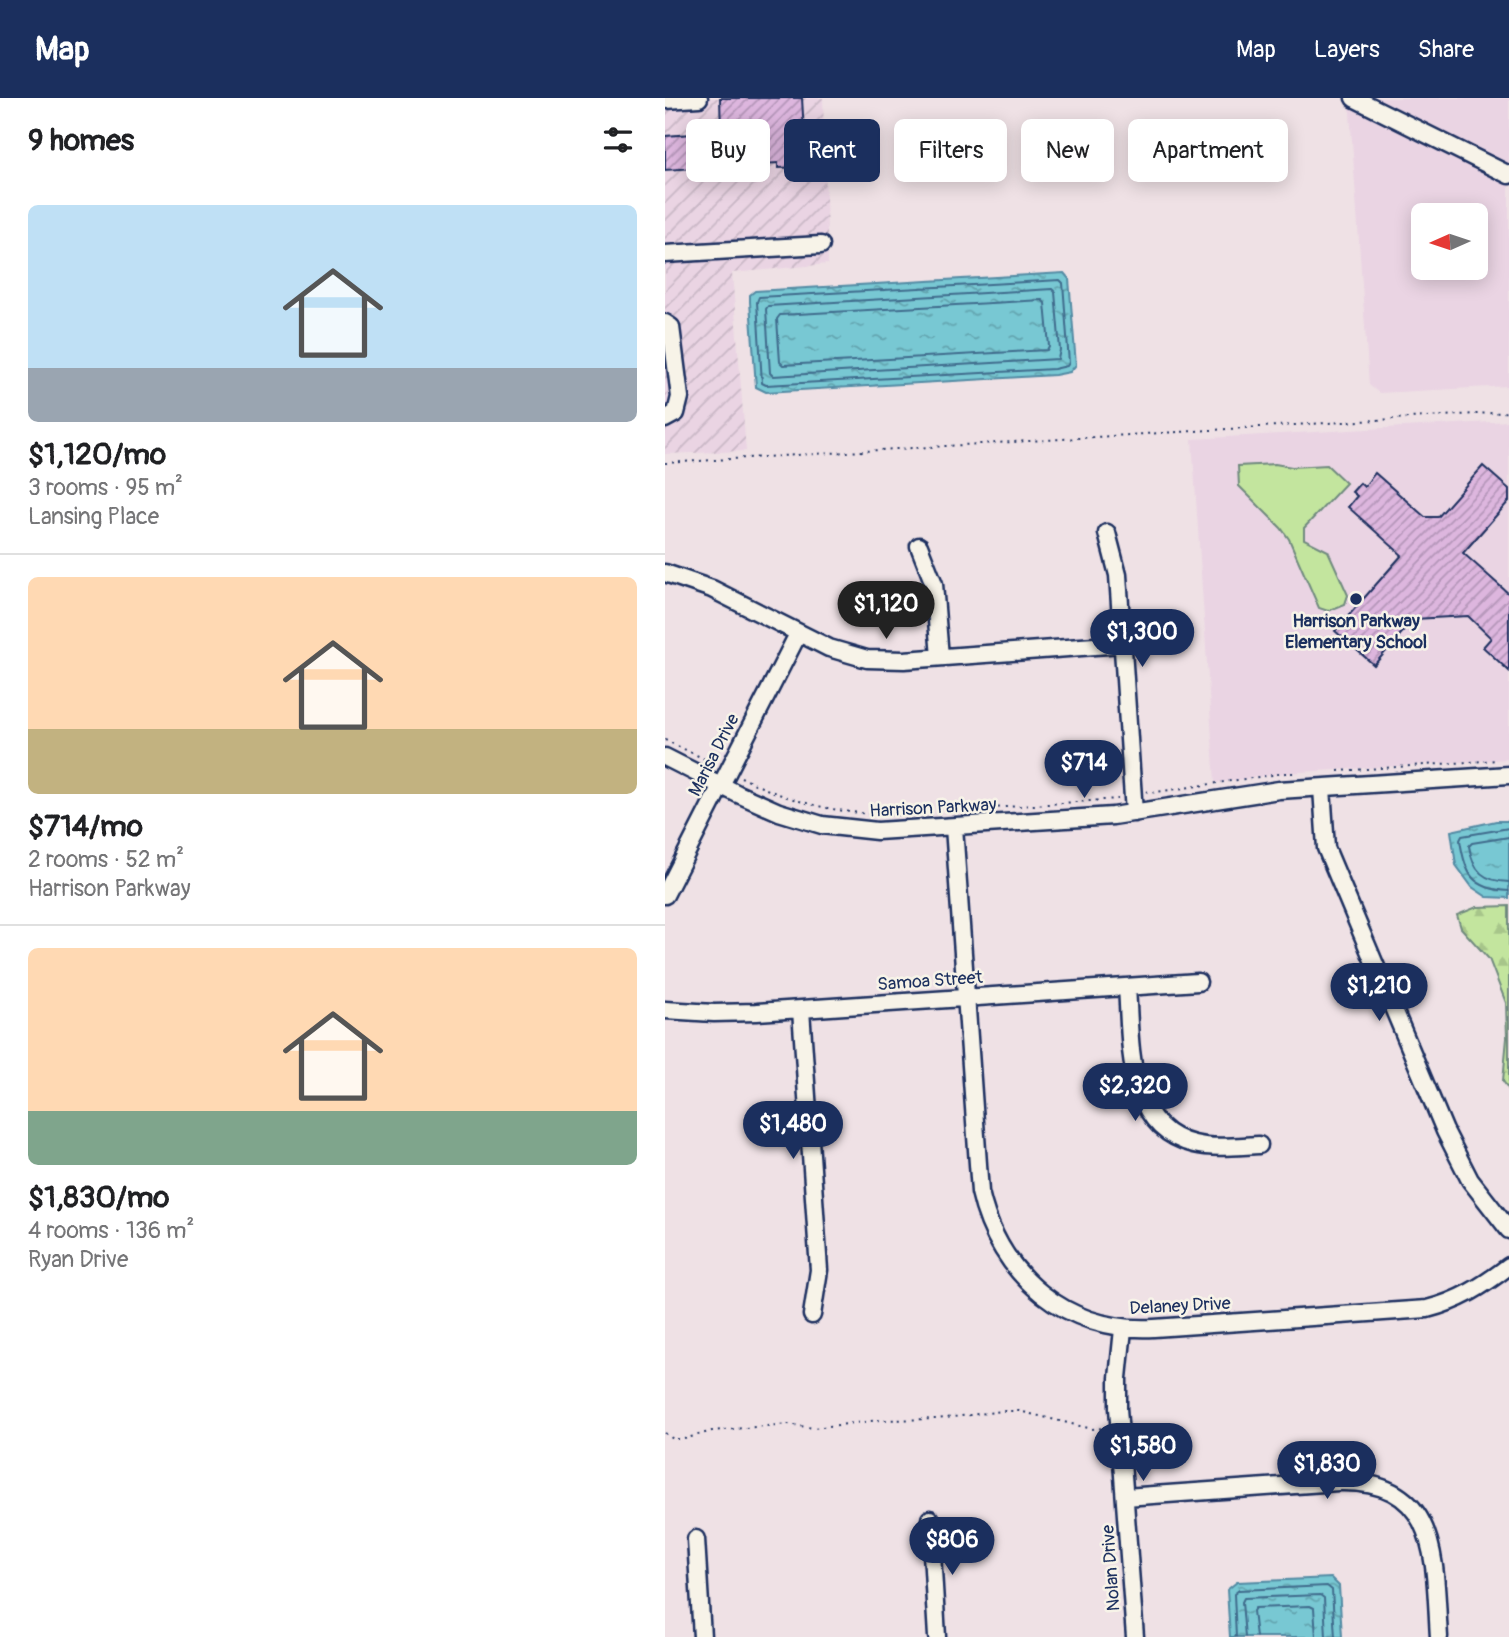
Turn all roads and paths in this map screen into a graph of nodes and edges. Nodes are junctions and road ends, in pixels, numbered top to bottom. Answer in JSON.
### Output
{"nodes":[{"id":1,"x":699,"y":98,"type":"edge"},
{"id":2,"x":1354,"y":98,"type":"edge"},
{"id":3,"x":665,"y":100,"type":"edge"},
{"id":4,"x":1509,"y":175,"type":"edge"},
{"id":5,"x":821,"y":245,"type":"dead end"},
{"id":6,"x":665,"y":254,"type":"edge"},
{"id":7,"x":665,"y":323,"type":"edge"},
{"id":8,"x":1509,"y":412,"type":"edge"},
{"id":9,"x":665,"y":419,"type":"edge"},
{"id":10,"x":665,"y":463,"type":"edge"},
{"id":11,"x":1107,"y":533,"type":"dead end"},
{"id":12,"x":919,"y":547,"type":"dead end"},
{"id":13,"x":665,"y":573,"type":"edge"},
{"id":14,"x":797,"y":634,"type":"junction"},
{"id":15,"x":1122,"y":644,"type":"junction"},
{"id":16,"x":940,"y":657,"type":"junction"},
{"id":17,"x":665,"y":740,"type":"edge"},
{"id":18,"x":665,"y":757,"type":"edge"},
{"id":19,"x":1498,"y":760,"type":"dead end"},
{"id":20,"x":728,"y":770,"type":"junction"},
{"id":21,"x":1338,"y":771,"type":"dead end"},
{"id":22,"x":1297,"y":774,"type":"dead end"},
{"id":23,"x":1509,"y":775,"type":"edge"},
{"id":24,"x":720,"y":785,"type":"junction"},
{"id":25,"x":1322,"y":788,"type":"junction"},
{"id":26,"x":1132,"y":796,"type":"junction"},
{"id":27,"x":948,"y":811,"type":"dead end"},
{"id":28,"x":1134,"y":813,"type":"junction"},
{"id":29,"x":902,"y":814,"type":"dead end"},
{"id":30,"x":954,"y":827,"type":"junction"},
{"id":31,"x":665,"y":895,"type":"edge"},
{"id":32,"x":1199,"y":982,"type":"dead end"},
{"id":33,"x":1127,"y":986,"type":"junction"},
{"id":34,"x":967,"y":997,"type":"junction"},
{"id":35,"x":665,"y":1010,"type":"edge"},
{"id":36,"x":801,"y":1010,"type":"junction"},
{"id":37,"x":1259,"y":1145,"type":"dead end"},
{"id":38,"x":1509,"y":1230,"type":"edge"},
{"id":39,"x":1509,"y":1266,"type":"edge"},
{"id":40,"x":812,"y":1315,"type":"dead end"},
{"id":41,"x":1123,"y":1329,"type":"junction"},
{"id":42,"x":1120,"y":1427,"type":"junction"},
{"id":43,"x":665,"y":1433,"type":"edge"},
{"id":44,"x":1125,"y":1497,"type":"junction"},
{"id":45,"x":930,"y":1519,"type":"dead end"},
{"id":46,"x":696,"y":1539,"type":"dead end"},
{"id":47,"x":702,"y":1637,"type":"edge"},
{"id":48,"x":937,"y":1637,"type":"edge"},
{"id":49,"x":1135,"y":1637,"type":"edge"},
{"id":50,"x":1439,"y":1637,"type":"edge"}],
"edges":[{"from":1,"to":3,"type":"street"},
{"from":2,"to":4,"type":"street"},
{"from":5,"to":6,"type":"street"},
{"from":7,"to":9,"type":"street"},
{"from":8,"to":10,"type":"path"},
{"from":11,"to":15,"type":"street"},
{"from":12,"to":16,"type":"street"},
{"from":13,"to":14,"type":"street"},
{"from":14,"to":16,"type":"street"},
{"from":14,"to":20,"type":"street","name":"Marisa Drive"},
{"from":15,"to":16,"type":"street"},
{"from":15,"to":26,"type":"street"},
{"from":17,"to":20,"type":"path"},
{"from":18,"to":24,"type":"street","name":"Harrison Parkway"},
{"from":19,"to":21,"type":"path"},
{"from":20,"to":24,"type":"street","name":"Marisa Drive"},
{"from":20,"to":29,"type":"path"},
{"from":22,"to":26,"type":"path"},
{"from":23,"to":25,"type":"street","name":"Harrison Parkway"},
{"from":24,"to":30,"type":"street","name":"Harrison Parkway"},
{"from":24,"to":31,"type":"street","name":"Marisa Drive"},
{"from":25,"to":28,"type":"street","name":"Harrison Parkway"},
{"from":25,"to":38,"type":"street"},
{"from":26,"to":27,"type":"path"},
{"from":26,"to":28,"type":"street"},
{"from":28,"to":30,"type":"street","name":"Harrison Parkway"},
{"from":30,"to":34,"type":"street","name":"Delaney Drive"},
{"from":32,"to":33,"type":"street","name":"Samoa Street"},
{"from":33,"to":34,"type":"street","name":"Samoa Street"},
{"from":33,"to":37,"type":"street"},
{"from":34,"to":36,"type":"street","name":"Samoa Street"},
{"from":34,"to":41,"type":"street","name":"Delaney Drive"},
{"from":35,"to":36,"type":"street","name":"Samoa Street"},
{"from":36,"to":40,"type":"street"},
{"from":39,"to":41,"type":"street","name":"Delaney Drive"},
{"from":41,"to":42,"type":"street","name":"Nolan Drive"},
{"from":42,"to":43,"type":"path"},
{"from":42,"to":44,"type":"street","name":"Nolan Drive"},
{"from":44,"to":49,"type":"street","name":"Nolan Drive"},
{"from":44,"to":50,"type":"street"},
{"from":45,"to":48,"type":"street"},
{"from":46,"to":47,"type":"street"}]}
